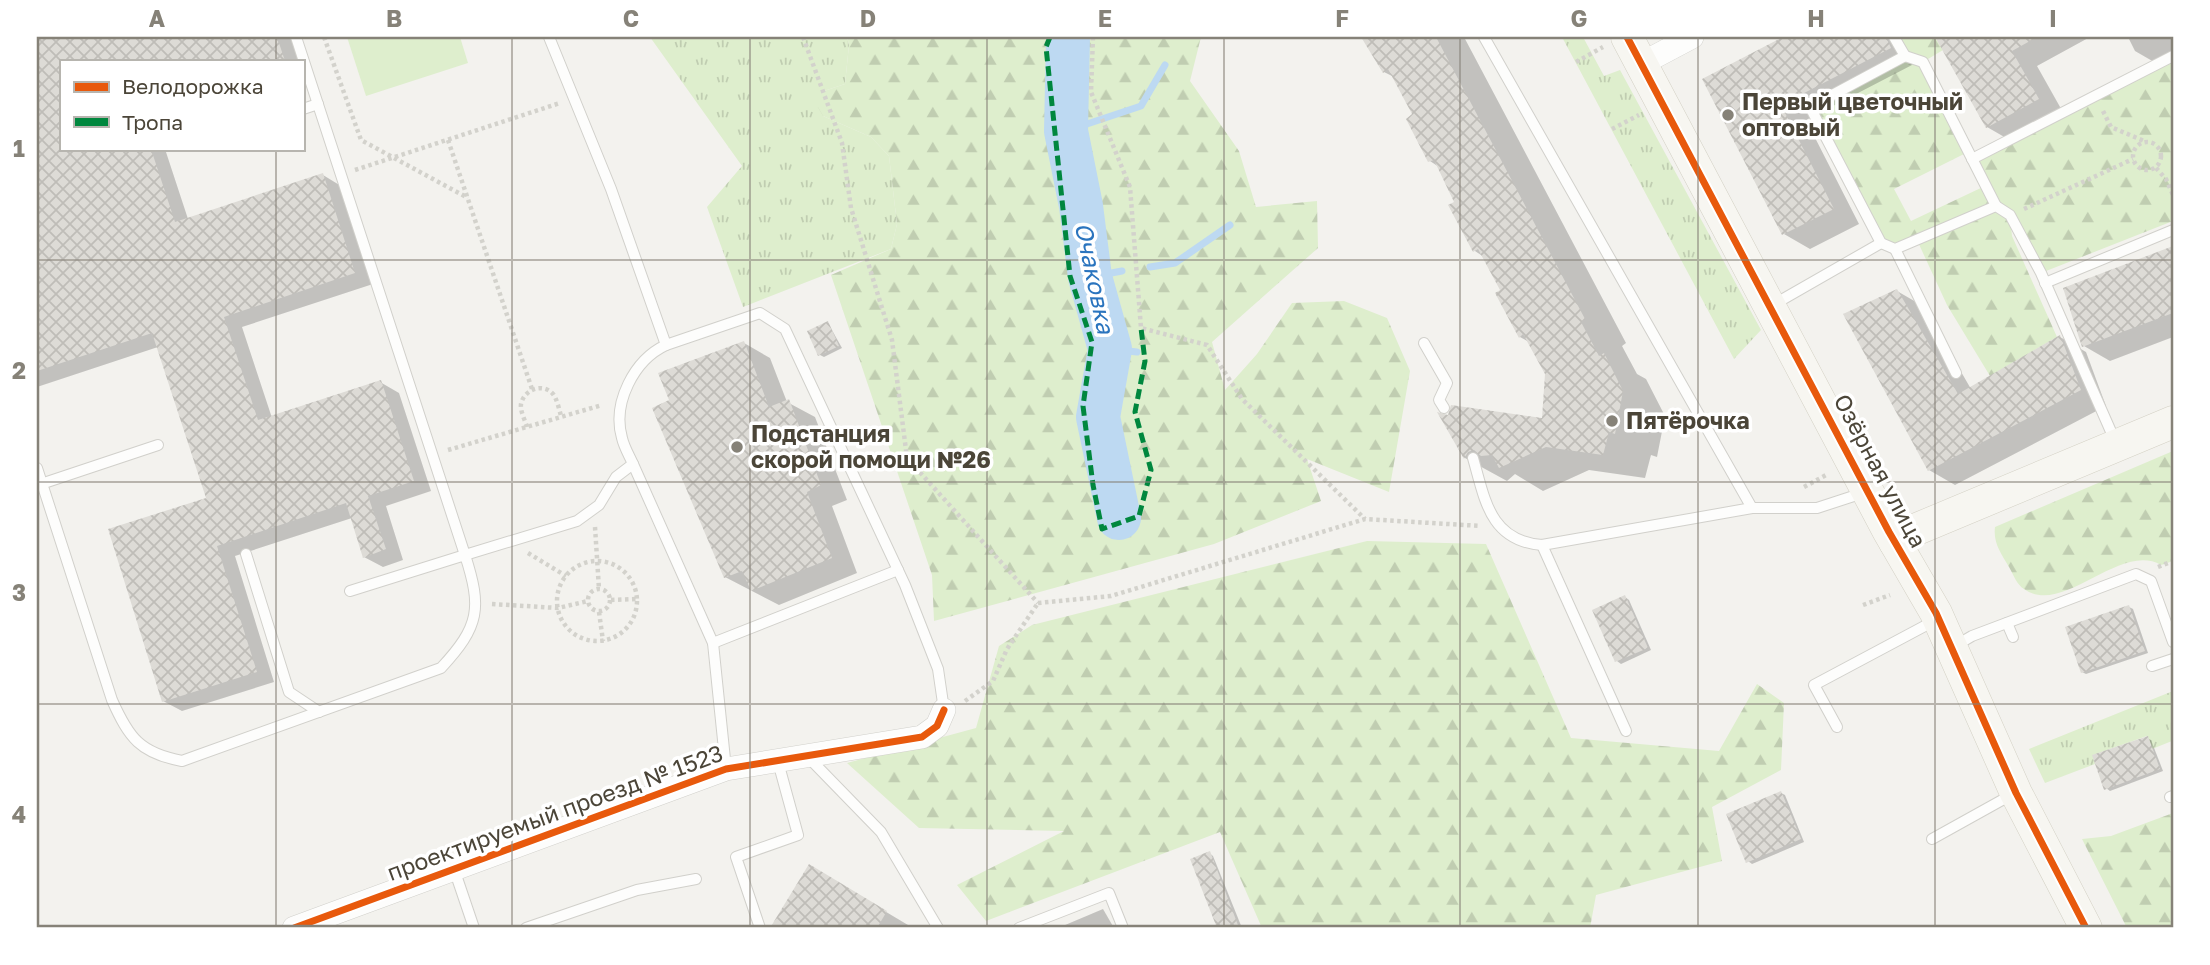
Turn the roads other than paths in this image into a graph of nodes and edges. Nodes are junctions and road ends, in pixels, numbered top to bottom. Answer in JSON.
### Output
{"nodes":[{"id":1,"x":296,"y":37,"type":"edge"},
{"id":2,"x":549,"y":37,"type":"edge"},
{"id":3,"x":1483,"y":37,"type":"edge"},
{"id":4,"x":1692,"y":37,"type":"edge"},
{"id":5,"x":1894,"y":37,"type":"edge"},
{"id":6,"x":1624,"y":49,"type":"edge"},
{"id":7,"x":1905,"y":56,"type":"junction"},
{"id":8,"x":2173,"y":56,"type":"edge"},
{"id":9,"x":304,"y":60,"type":"edge"},
{"id":10,"x":304,"y":61,"type":"edge"},
{"id":11,"x":318,"y":104,"type":"junction"},
{"id":12,"x":304,"y":108,"type":"edge"},
{"id":13,"x":1972,"y":159,"type":"junction"},
{"id":14,"x":1996,"y":206,"type":"junction"},
{"id":15,"x":2173,"y":230,"type":"edge"},
{"id":16,"x":1881,"y":243,"type":"junction"},
{"id":17,"x":1895,"y":249,"type":"junction"},
{"id":18,"x":2045,"y":283,"type":"junction"},
{"id":19,"x":1770,"y":306,"type":"junction"},
{"id":20,"x":1424,"y":343,"type":"dead end"},
{"id":21,"x":666,"y":345,"type":"junction"},
{"id":22,"x":1956,"y":373,"type":"dead end"},
{"id":23,"x":1444,"y":408,"type":"dead end"},
{"id":24,"x":2173,"y":422,"type":"edge"},
{"id":25,"x":158,"y":445,"type":"dead end"},
{"id":26,"x":2117,"y":445,"type":"junction"},
{"id":27,"x":1473,"y":457,"type":"dead end"},
{"id":28,"x":633,"y":464,"type":"junction"},
{"id":29,"x":37,"y":468,"type":"edge"},
{"id":30,"x":40,"y":485,"type":"edge"},
{"id":31,"x":1870,"y":491,"type":"junction"},
{"id":32,"x":1752,"y":508,"type":"junction"},
{"id":33,"x":1895,"y":542,"type":"junction"},
{"id":34,"x":1542,"y":544,"type":"junction"},
{"id":35,"x":246,"y":554,"type":"dead end"},
{"id":36,"x":466,"y":555,"type":"junction"},
{"id":37,"x":898,"y":570,"type":"junction"},
{"id":38,"x":349,"y":591,"type":"dead end"},
{"id":39,"x":1938,"y":618,"type":"junction"},
{"id":40,"x":2007,"y":623,"type":"junction"},
{"id":41,"x":2013,"y":637,"type":"dead end"},
{"id":42,"x":2173,"y":640,"type":"edge"},
{"id":43,"x":713,"y":643,"type":"junction"},
{"id":44,"x":1952,"y":647,"type":"junction"},
{"id":45,"x":2173,"y":659,"type":"edge"},
{"id":46,"x":2152,"y":666,"type":"dead end"},
{"id":47,"x":944,"y":710,"type":"joint"},
{"id":48,"x":319,"y":712,"type":"junction"},
{"id":49,"x":1837,"y":727,"type":"dead end"},
{"id":50,"x":1626,"y":732,"type":"dead end"},
{"id":51,"x":809,"y":758,"type":"junction"},
{"id":52,"x":778,"y":762,"type":"junction"},
{"id":53,"x":726,"y":769,"type":"junction"},
{"id":54,"x":2015,"y":793,"type":"junction"},
{"id":55,"x":1932,"y":839,"type":"dead end"},
{"id":56,"x":454,"y":869,"type":"junction"},
{"id":57,"x":696,"y":879,"type":"dead end"},
{"id":58,"x":317,"y":924,"type":"edge"},
{"id":59,"x":294,"y":928,"type":"edge"},
{"id":60,"x":474,"y":928,"type":"edge"},
{"id":61,"x":526,"y":928,"type":"edge"},
{"id":62,"x":760,"y":928,"type":"edge"},
{"id":63,"x":938,"y":928,"type":"edge"},
{"id":64,"x":1019,"y":928,"type":"edge"},
{"id":65,"x":1123,"y":928,"type":"edge"},
{"id":66,"x":2086,"y":928,"type":"edge"}],
"edges":[{"from":1,"to":9,"type":"lane"},
{"from":2,"to":21,"type":"lane"},
{"from":3,"to":32,"type":"lane"},
{"from":4,"to":6,"type":"street"},
{"from":5,"to":7,"type":"lane"},
{"from":6,"to":19,"type":"street","name":"Озёрная улица"},
{"from":7,"to":13,"type":"lane"},
{"from":7,"to":16,"type":"lane"},
{"from":8,"to":13,"type":"lane"},
{"from":10,"to":11,"type":"lane"},
{"from":11,"to":12,"type":"lane"},
{"from":11,"to":36,"type":"lane"},
{"from":13,"to":14,"type":"lane"},
{"from":14,"to":17,"type":"lane"},
{"from":14,"to":18,"type":"lane"},
{"from":15,"to":18,"type":"lane"},
{"from":16,"to":17,"type":"lane"},
{"from":16,"to":19,"type":"lane"},
{"from":17,"to":22,"type":"lane"},
{"from":18,"to":26,"type":"lane"},
{"from":19,"to":31,"type":"street","name":"Озёрная улица"},
{"from":20,"to":23,"type":"lane"},
{"from":21,"to":28,"type":"lane"},
{"from":21,"to":37,"type":"lane"},
{"from":24,"to":26,"type":"street"},
{"from":25,"to":30,"type":"lane"},
{"from":26,"to":33,"type":"street"},
{"from":27,"to":34,"type":"lane"},
{"from":28,"to":36,"type":"lane"},
{"from":28,"to":43,"type":"lane"},
{"from":29,"to":30,"type":"lane"},
{"from":30,"to":48,"type":"lane"},
{"from":31,"to":32,"type":"lane"},
{"from":31,"to":33,"type":"street","name":"Озёрная улица"},
{"from":32,"to":34,"type":"lane"},
{"from":33,"to":39,"type":"street","name":"Озёрная улица"},
{"from":34,"to":50,"type":"lane"},
{"from":35,"to":48,"type":"lane"},
{"from":36,"to":38,"type":"lane"},
{"from":36,"to":48,"type":"lane"},
{"from":37,"to":43,"type":"lane"},
{"from":37,"to":47,"type":"lane"},
{"from":39,"to":44,"type":"street","name":"Озёрная улица"},
{"from":39,"to":49,"type":"lane"},
{"from":40,"to":41,"type":"lane"},
{"from":40,"to":42,"type":"lane"},
{"from":40,"to":44,"type":"lane"},
{"from":43,"to":53,"type":"lane"},
{"from":44,"to":54,"type":"street","name":"Озёрная улица"},
{"from":45,"to":46,"type":"lane"},
{"from":47,"to":51,"type":"street","name":"проектируемый проезд № 1523"},
{"from":51,"to":52,"type":"street","name":"проектируемый проезд № 1523"},
{"from":51,"to":63,"type":"lane"},
{"from":52,"to":53,"type":"street","name":"проектируемый проезд № 1523"},
{"from":52,"to":62,"type":"lane"},
{"from":53,"to":56,"type":"street","name":"проектируемый проезд № 1523"},
{"from":54,"to":55,"type":"lane"},
{"from":54,"to":66,"type":"street","name":"Озёрная улица"},
{"from":56,"to":58,"type":"street","name":"проектируемый проезд № 1523"},
{"from":56,"to":60,"type":"lane"},
{"from":57,"to":61,"type":"lane"},
{"from":58,"to":59,"type":"street","name":"проектируемый проезд № 1523"},
{"from":64,"to":65,"type":"lane"}]}
